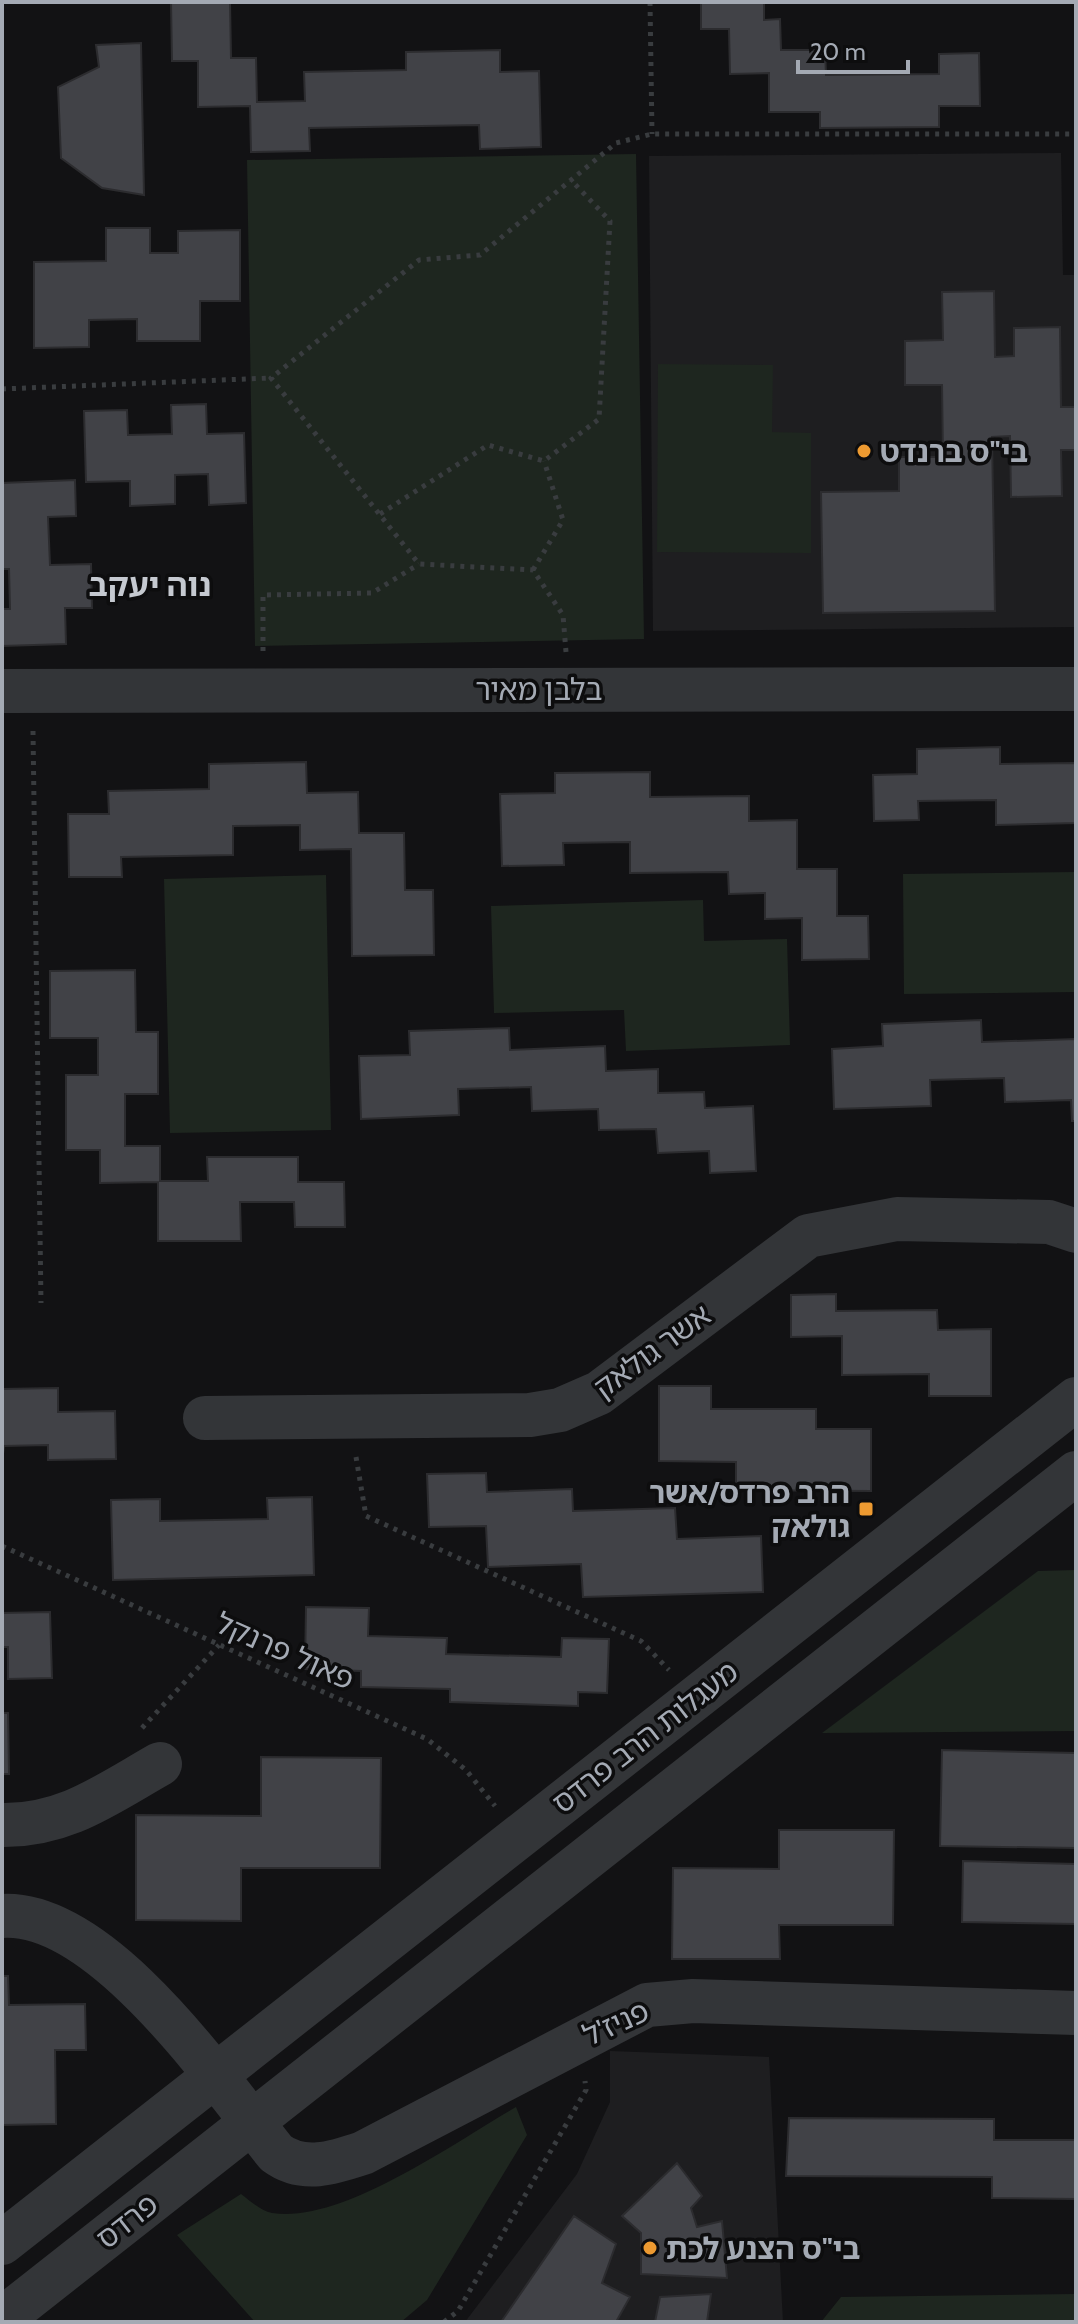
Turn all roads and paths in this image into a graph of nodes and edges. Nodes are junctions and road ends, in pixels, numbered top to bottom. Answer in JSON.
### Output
{"nodes":[{"id":1,"x":650,"y":2,"type":"edge"},
{"id":2,"x":652,"y":134,"type":"junction"},
{"id":3,"x":1076,"y":134,"type":"edge"},
{"id":4,"x":571,"y":180,"type":"junction"},
{"id":5,"x":271,"y":378,"type":"junction"},
{"id":6,"x":2,"y":389,"type":"edge"},
{"id":7,"x":544,"y":461,"type":"junction"},
{"id":8,"x":380,"y":514,"type":"junction"},
{"id":9,"x":419,"y":564,"type":"junction"},
{"id":10,"x":533,"y":570,"type":"junction"},
{"id":11,"x":263,"y":689,"type":"junction"},
{"id":12,"x":569,"y":689,"type":"junction"},
{"id":13,"x":1076,"y":689,"type":"edge"},
{"id":14,"x":17,"y":690,"type":"edge"},
{"id":15,"x":1076,"y":1231,"type":"edge"},
{"id":16,"x":41,"y":1303,"type":"dead end"},
{"id":17,"x":1076,"y":1399,"type":"edge"},
{"id":18,"x":349,"y":1417,"type":"junction"},
{"id":19,"x":205,"y":1418,"type":"dead end"},
{"id":20,"x":1076,"y":1473,"type":"edge"},
{"id":21,"x":2,"y":1546,"type":"edge"},
{"id":22,"x":219,"y":1645,"type":"junction"},
{"id":23,"x":696,"y":1697,"type":"junction"},
{"id":24,"x":160,"y":1764,"type":"joint"},
{"id":25,"x":2,"y":1825,"type":"edge"},
{"id":26,"x":520,"y":1836,"type":"junction"},
{"id":27,"x":2,"y":1916,"type":"edge"},
{"id":28,"x":1076,"y":2013,"type":"edge"},
{"id":29,"x":584,"y":2036,"type":"junction"},
{"id":30,"x":215,"y":2076,"type":"junction"},
{"id":31,"x":252,"y":2122,"type":"junction"},
{"id":32,"x":2,"y":2243,"type":"edge"},
{"id":33,"x":2,"y":2319,"type":"edge"},
{"id":34,"x":444,"y":2322,"type":"edge"}],
"edges":[{"from":1,"to":2,"type":"path"},
{"from":2,"to":3,"type":"path"},
{"from":2,"to":4,"type":"path"},
{"from":4,"to":5,"type":"path"},
{"from":4,"to":7,"type":"path"},
{"from":5,"to":6,"type":"path"},
{"from":5,"to":8,"type":"path"},
{"from":7,"to":8,"type":"path"},
{"from":7,"to":10,"type":"path"},
{"from":8,"to":9,"type":"path"},
{"from":9,"to":10,"type":"path"},
{"from":9,"to":11,"type":"path"},
{"from":10,"to":12,"type":"path"},
{"from":11,"to":12,"type":"street","name":"בלבן מאיר"},
{"from":11,"to":14,"type":"street","name":"בלבן מאיר"},
{"from":12,"to":13,"type":"street","name":"בלבן מאיר"},
{"from":14,"to":16,"type":"path"},
{"from":15,"to":18,"type":"street","name":"אשר גולאק"},
{"from":17,"to":23,"type":"street","name":"מעגלות הרב פרדס"},
{"from":18,"to":19,"type":"street","name":"אשר גולאק"},
{"from":18,"to":23,"type":"path"},
{"from":20,"to":31,"type":"street","name":"מעגלות הרב פרדס"},
{"from":21,"to":22,"type":"path","name":"פאול פרנקל"},
{"from":22,"to":24,"type":"path"},
{"from":22,"to":26,"type":"path","name":"פאול פרנקל"},
{"from":23,"to":26,"type":"street","name":"מעגלות הרב פרדס"},
{"from":24,"to":25,"type":"street"},
{"from":26,"to":30,"type":"street","name":"מעגלות הרב פרדס"},
{"from":27,"to":30,"type":"street","name":"פניז'ל"},
{"from":28,"to":29,"type":"street","name":"פניז'ל"},
{"from":29,"to":31,"type":"street","name":"פניז'ל"},
{"from":29,"to":34,"type":"path"},
{"from":30,"to":31,"type":"street","name":"פניז'ל"},
{"from":30,"to":32,"type":"street","name":"פרדס"},
{"from":31,"to":33,"type":"street","name":"פרדס"}]}
